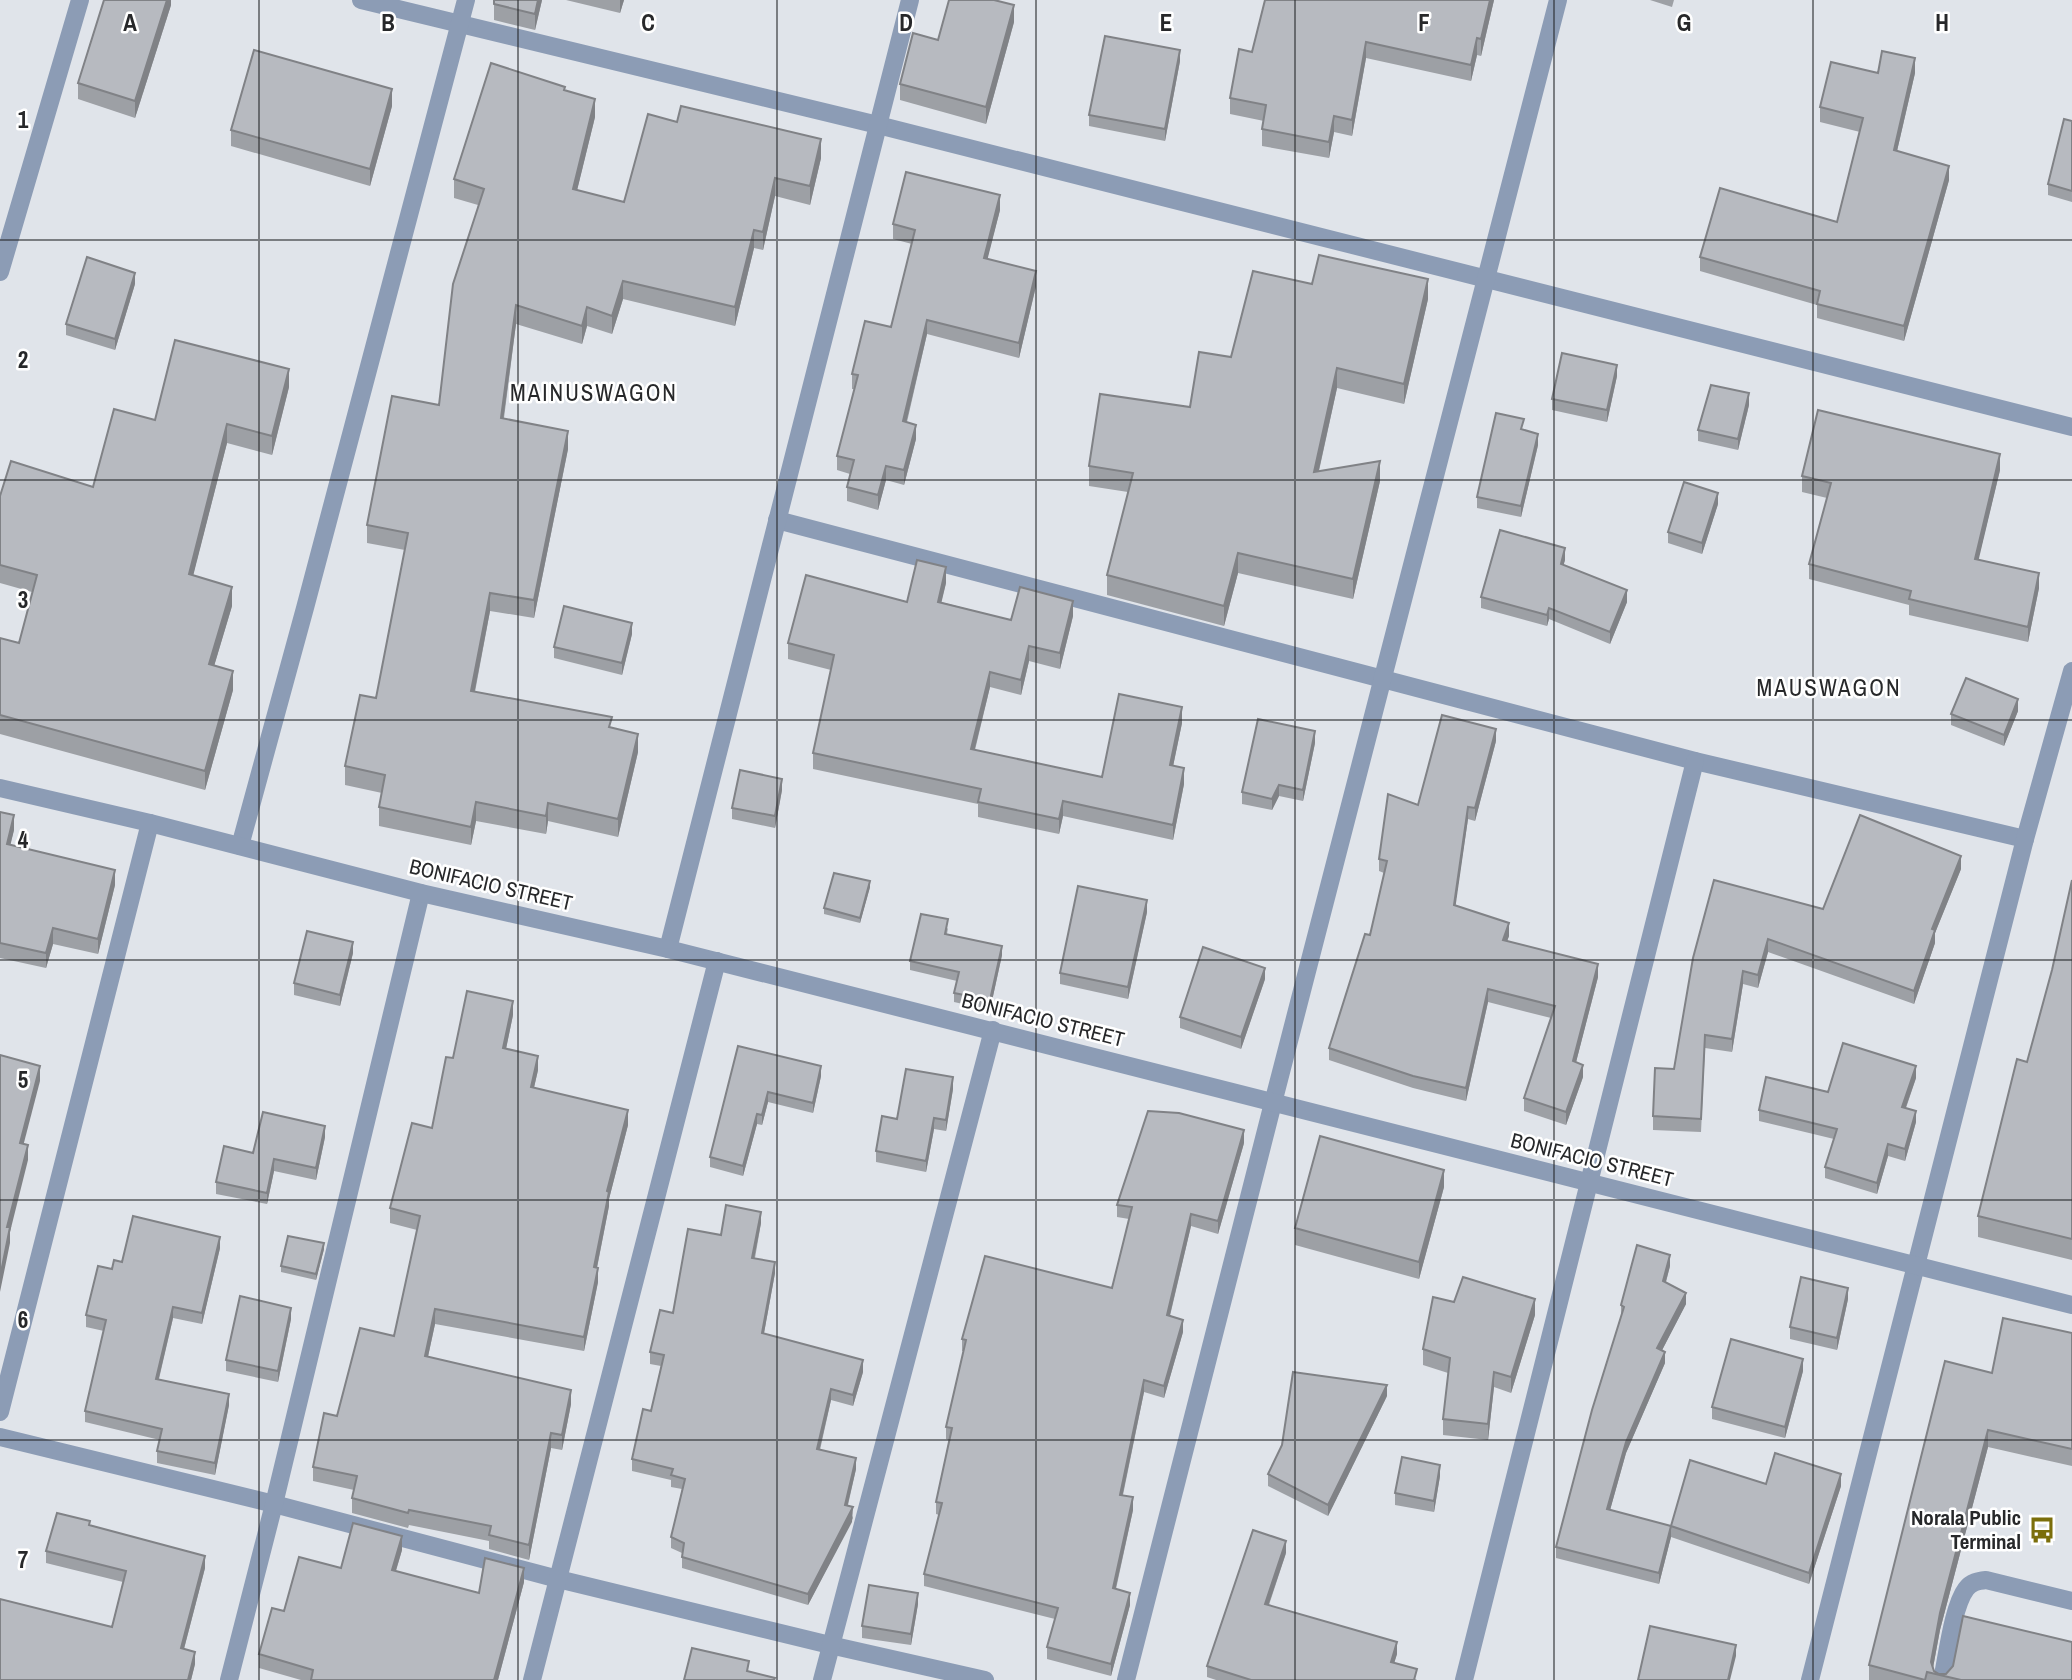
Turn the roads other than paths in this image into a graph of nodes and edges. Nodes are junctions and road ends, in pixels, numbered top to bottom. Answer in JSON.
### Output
{"nodes":[{"id":1,"x":80,"y":0,"type":"edge"},
{"id":2,"x":361,"y":0,"type":"edge"},
{"id":3,"x":466,"y":0,"type":"edge"},
{"id":4,"x":910,"y":0,"type":"edge"},
{"id":5,"x":1558,"y":0,"type":"edge"},
{"id":6,"x":460,"y":23,"type":"junction"},
{"id":7,"x":878,"y":125,"type":"junction"},
{"id":8,"x":0,"y":272,"type":"edge"},
{"id":9,"x":1486,"y":279,"type":"junction"},
{"id":10,"x":2072,"y":427,"type":"edge"},
{"id":11,"x":777,"y":520,"type":"junction"},
{"id":12,"x":2072,"y":671,"type":"edge"},
{"id":13,"x":1383,"y":678,"type":"junction"},
{"id":14,"x":1695,"y":761,"type":"junction"},
{"id":15,"x":0,"y":788,"type":"edge"},
{"id":16,"x":150,"y":823,"type":"junction"},
{"id":17,"x":2025,"y":839,"type":"junction"},
{"id":18,"x":240,"y":846,"type":"junction"},
{"id":19,"x":421,"y":893,"type":"junction"},
{"id":20,"x":668,"y":949,"type":"junction"},
{"id":21,"x":717,"y":961,"type":"junction"},
{"id":22,"x":993,"y":1030,"type":"junction"},
{"id":23,"x":1273,"y":1103,"type":"junction"},
{"id":24,"x":1590,"y":1183,"type":"junction"},
{"id":25,"x":1916,"y":1264,"type":"junction"},
{"id":26,"x":2072,"y":1305,"type":"edge"},
{"id":27,"x":0,"y":1412,"type":"edge"},
{"id":28,"x":0,"y":1437,"type":"edge"},
{"id":29,"x":274,"y":1504,"type":"junction"},
{"id":30,"x":558,"y":1579,"type":"junction"},
{"id":31,"x":2072,"y":1601,"type":"edge"},
{"id":32,"x":830,"y":1645,"type":"junction"},
{"id":33,"x":229,"y":1680,"type":"edge"},
{"id":34,"x":532,"y":1680,"type":"edge"},
{"id":35,"x":822,"y":1680,"type":"edge"},
{"id":36,"x":985,"y":1680,"type":"edge"},
{"id":37,"x":1126,"y":1680,"type":"edge"},
{"id":38,"x":1464,"y":1680,"type":"edge"},
{"id":39,"x":1811,"y":1680,"type":"edge"},
{"id":40,"x":1942,"y":1680,"type":"edge"}],
"edges":[{"from":1,"to":8,"type":"street"},
{"from":2,"to":6,"type":"street"},
{"from":3,"to":6,"type":"street"},
{"from":4,"to":7,"type":"street"},
{"from":5,"to":9,"type":"street"},
{"from":6,"to":7,"type":"street"},
{"from":6,"to":18,"type":"street"},
{"from":7,"to":9,"type":"street"},
{"from":7,"to":11,"type":"street"},
{"from":9,"to":10,"type":"street"},
{"from":9,"to":13,"type":"street"},
{"from":11,"to":13,"type":"street"},
{"from":11,"to":20,"type":"street"},
{"from":12,"to":17,"type":"street"},
{"from":13,"to":14,"type":"street"},
{"from":13,"to":23,"type":"street"},
{"from":14,"to":17,"type":"street"},
{"from":14,"to":24,"type":"street"},
{"from":15,"to":16,"type":"street","name":"BONIFACIO STREET"},
{"from":16,"to":18,"type":"street","name":"BONIFACIO STREET"},
{"from":16,"to":27,"type":"street"},
{"from":17,"to":25,"type":"street"},
{"from":18,"to":19,"type":"street","name":"BONIFACIO STREET"},
{"from":19,"to":20,"type":"street","name":"BONIFACIO STREET"},
{"from":19,"to":29,"type":"street"},
{"from":20,"to":21,"type":"street","name":"BONIFACIO STREET"},
{"from":21,"to":22,"type":"street","name":"BONIFACIO STREET"},
{"from":21,"to":30,"type":"street"},
{"from":22,"to":23,"type":"street","name":"BONIFACIO STREET"},
{"from":22,"to":32,"type":"street"},
{"from":23,"to":24,"type":"street","name":"BONIFACIO STREET"},
{"from":23,"to":37,"type":"street"},
{"from":24,"to":25,"type":"street","name":"BONIFACIO STREET"},
{"from":24,"to":38,"type":"street"},
{"from":25,"to":26,"type":"street","name":"BONIFACIO STREET"},
{"from":25,"to":39,"type":"street"},
{"from":28,"to":29,"type":"street"},
{"from":29,"to":30,"type":"street"},
{"from":29,"to":33,"type":"street"},
{"from":30,"to":32,"type":"street"},
{"from":30,"to":34,"type":"street"},
{"from":31,"to":40,"type":"street"},
{"from":32,"to":35,"type":"street"},
{"from":32,"to":36,"type":"street"}]}
